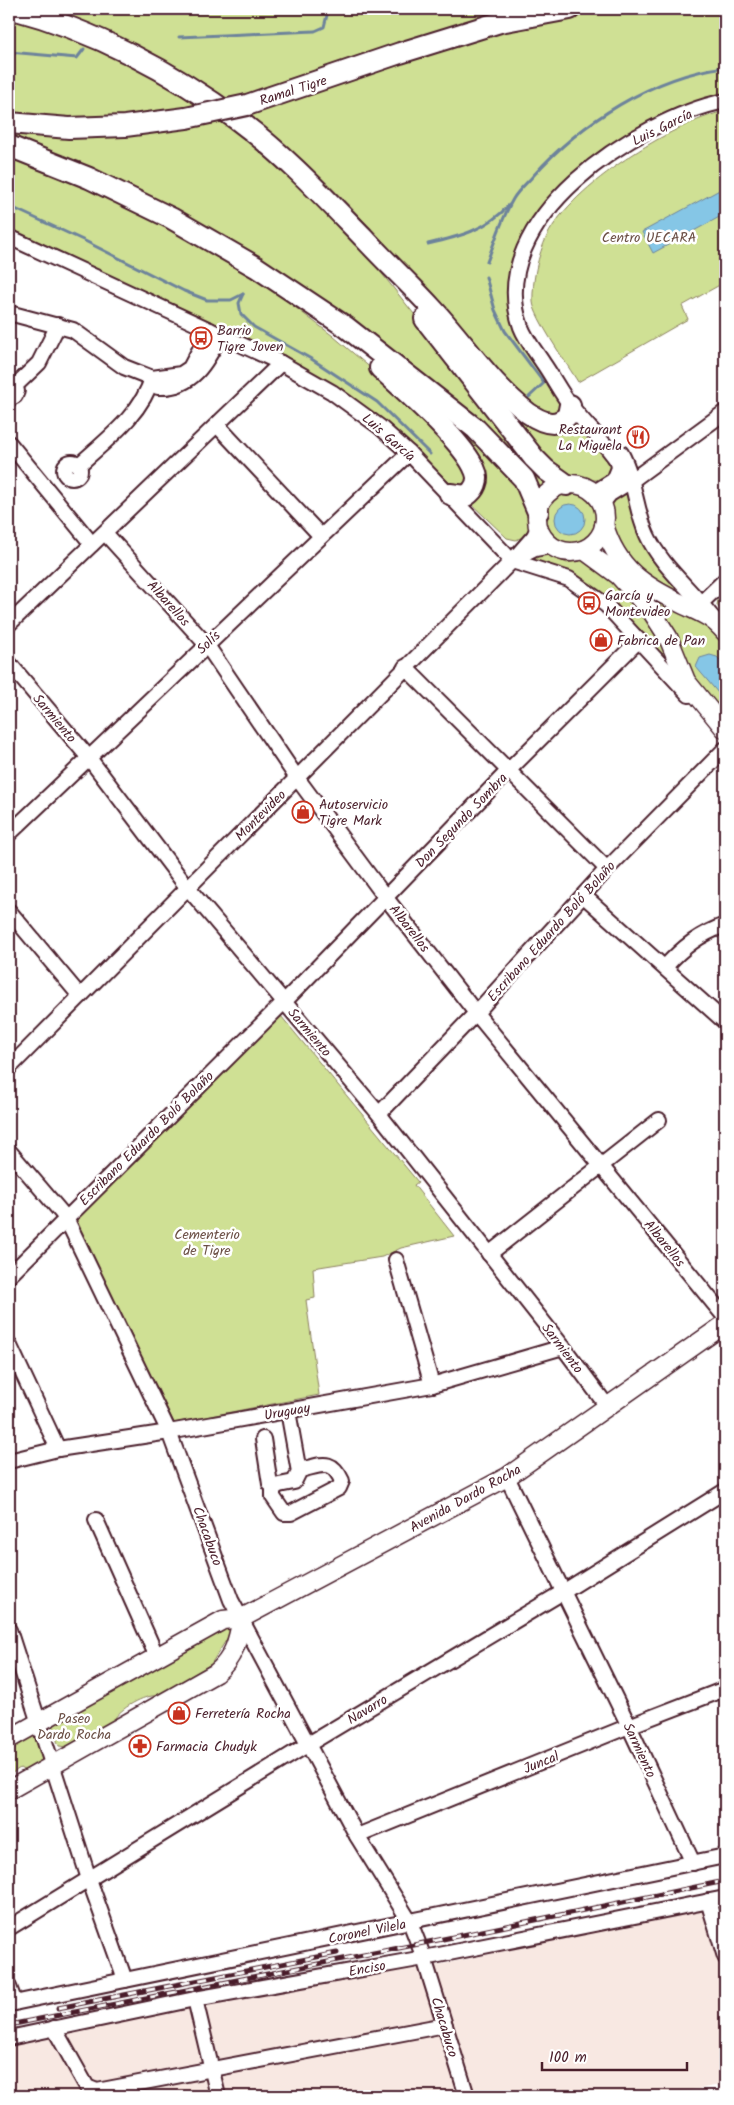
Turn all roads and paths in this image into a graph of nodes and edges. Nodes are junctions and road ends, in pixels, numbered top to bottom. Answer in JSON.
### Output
{"nodes":[{"id":1,"x":13,"y":9,"type":"edge"},
{"id":2,"x":570,"y":9,"type":"edge"},
{"id":3,"x":725,"y":101,"type":"edge"},
{"id":4,"x":9,"y":123,"type":"edge"},
{"id":5,"x":9,"y":146,"type":"edge"},
{"id":6,"x":362,"y":236,"type":"junction"},
{"id":7,"x":9,"y":237,"type":"edge"},
{"id":8,"x":300,"y":297,"type":"junction"},
{"id":9,"x":9,"y":313,"type":"edge"},
{"id":10,"x":58,"y":326,"type":"junction"},
{"id":11,"x":215,"y":332,"type":"junction"},
{"id":12,"x":282,"y":363,"type":"junction"},
{"id":13,"x":151,"y":382,"type":"junction"},
{"id":14,"x":12,"y":384,"type":"edge"},
{"id":15,"x":560,"y":386,"type":"junction"},
{"id":16,"x":9,"y":399,"type":"edge"},
{"id":17,"x":570,"y":405,"type":"junction"},
{"id":18,"x":725,"y":412,"type":"edge"},
{"id":19,"x":216,"y":425,"type":"junction"},
{"id":20,"x":9,"y":443,"type":"edge"},
{"id":21,"x":409,"y":452,"type":"junction"},
{"id":22,"x":78,"y":465,"type":"dead end"},
{"id":23,"x":614,"y":480,"type":"junction"},
{"id":24,"x":631,"y":481,"type":"junction"},
{"id":25,"x":567,"y":485,"type":"junction"},
{"id":26,"x":450,"y":494,"type":"junction"},
{"id":27,"x":597,"y":498,"type":"junction"},
{"id":28,"x":538,"y":520,"type":"junction"},
{"id":29,"x":604,"y":525,"type":"junction"},
{"id":30,"x":105,"y":533,"type":"junction"},
{"id":31,"x":320,"y":535,"type":"junction"},
{"id":32,"x":494,"y":540,"type":"junction"},
{"id":33,"x":92,"y":544,"type":"junction"},
{"id":34,"x":527,"y":544,"type":"junction"},
{"id":35,"x":551,"y":546,"type":"junction"},
{"id":36,"x":584,"y":550,"type":"junction"},
{"id":37,"x":512,"y":561,"type":"junction"},
{"id":38,"x":725,"y":580,"type":"edge"},
{"id":39,"x":701,"y":603,"type":"junction"},
{"id":40,"x":713,"y":618,"type":"junction"},
{"id":41,"x":9,"y":624,"type":"edge"},
{"id":42,"x":725,"y":632,"type":"edge"},
{"id":43,"x":639,"y":640,"type":"junction"},
{"id":44,"x":206,"y":644,"type":"junction"},
{"id":45,"x":9,"y":663,"type":"edge"},
{"id":46,"x":405,"y":667,"type":"junction"},
{"id":47,"x":712,"y":714,"type":"junction"},
{"id":48,"x":725,"y":729,"type":"edge"},
{"id":49,"x":725,"y":749,"type":"edge"},
{"id":50,"x":89,"y":758,"type":"junction"},
{"id":51,"x":508,"y":770,"type":"junction"},
{"id":52,"x":297,"y":778,"type":"junction"},
{"id":53,"x":9,"y":834,"type":"edge"},
{"id":54,"x":607,"y":869,"type":"junction"},
{"id":55,"x":188,"y":887,"type":"junction"},
{"id":56,"x":584,"y":896,"type":"junction"},
{"id":57,"x":386,"y":898,"type":"junction"},
{"id":58,"x":9,"y":911,"type":"edge"},
{"id":59,"x":725,"y":925,"type":"edge"},
{"id":60,"x":665,"y":967,"type":"junction"},
{"id":61,"x":80,"y":996,"type":"junction"},
{"id":62,"x":284,"y":1002,"type":"junction"},
{"id":63,"x":476,"y":1014,"type":"junction"},
{"id":64,"x":725,"y":1022,"type":"edge"},
{"id":65,"x":9,"y":1068,"type":"edge"},
{"id":66,"x":379,"y":1114,"type":"junction"},
{"id":67,"x":659,"y":1120,"type":"dead end"},
{"id":68,"x":9,"y":1151,"type":"edge"},
{"id":69,"x":602,"y":1166,"type":"junction"},
{"id":70,"x":66,"y":1218,"type":"junction"},
{"id":71,"x":489,"y":1254,"type":"junction"},
{"id":72,"x":396,"y":1260,"type":"dead end"},
{"id":73,"x":9,"y":1276,"type":"edge"},
{"id":74,"x":725,"y":1317,"type":"edge"},
{"id":75,"x":725,"y":1324,"type":"edge"},
{"id":76,"x":9,"y":1344,"type":"edge"},
{"id":77,"x":563,"y":1347,"type":"junction"},
{"id":78,"x":432,"y":1385,"type":"junction"},
{"id":79,"x":607,"y":1406,"type":"junction"},
{"id":80,"x":288,"y":1411,"type":"junction"},
{"id":81,"x":169,"y":1432,"type":"junction"},
{"id":82,"x":263,"y":1439,"type":"dead end"},
{"id":83,"x":58,"y":1449,"type":"junction"},
{"id":84,"x":9,"y":1461,"type":"edge"},
{"id":85,"x":298,"y":1470,"type":"junction"},
{"id":86,"x":507,"y":1477,"type":"junction"},
{"id":87,"x":276,"y":1487,"type":"junction"},
{"id":88,"x":725,"y":1491,"type":"edge"},
{"id":89,"x":96,"y":1520,"type":"dead end"},
{"id":90,"x":563,"y":1592,"type":"junction"},
{"id":91,"x":242,"y":1618,"type":"junction"},
{"id":92,"x":9,"y":1630,"type":"edge"},
{"id":93,"x":156,"y":1656,"type":"junction"},
{"id":94,"x":725,"y":1690,"type":"edge"},
{"id":95,"x":39,"y":1723,"type":"junction"},
{"id":96,"x":629,"y":1726,"type":"junction"},
{"id":97,"x":9,"y":1738,"type":"edge"},
{"id":98,"x":307,"y":1745,"type":"junction"},
{"id":99,"x":54,"y":1764,"type":"junction"},
{"id":100,"x":9,"y":1790,"type":"edge"},
{"id":101,"x":357,"y":1836,"type":"junction"},
{"id":102,"x":725,"y":1856,"type":"edge"},
{"id":103,"x":693,"y":1863,"type":"junction"},
{"id":104,"x":89,"y":1879,"type":"junction"},
{"id":105,"x":725,"y":1898,"type":"edge"},
{"id":106,"x":708,"y":1901,"type":"junction"},
{"id":107,"x":410,"y":1922,"type":"junction"},
{"id":108,"x":9,"y":1928,"type":"edge"},
{"id":109,"x":725,"y":1957,"type":"edge"},
{"id":110,"x":424,"y":1958,"type":"junction"},
{"id":111,"x":124,"y":1980,"type":"junction"},
{"id":112,"x":9,"y":1987,"type":"edge"},
{"id":113,"x":195,"y":1999,"type":"junction"},
{"id":114,"x":12,"y":2004,"type":"edge"},
{"id":115,"x":445,"y":2025,"type":"junction"},
{"id":116,"x":54,"y":2028,"type":"junction"},
{"id":117,"x":9,"y":2038,"type":"edge"},
{"id":118,"x":210,"y":2069,"type":"junction"},
{"id":119,"x":218,"y":2096,"type":"edge"},
{"id":120,"x":467,"y":2096,"type":"edge"}],
"edges":[{"from":1,"to":6,"type":"highway"},
{"from":2,"to":4,"type":"highway","name":"Ramal Tigre","bridge":true},
{"from":3,"to":15,"type":"street","name":"Luis García"},
{"from":5,"to":8,"type":"highway"},
{"from":6,"to":17,"type":"highway"},
{"from":6,"to":25,"type":"highway"},
{"from":7,"to":11,"type":"street","name":"Luis García"},
{"from":8,"to":26,"type":"highway"},
{"from":8,"to":28,"type":"highway"},
{"from":9,"to":10,"type":"street"},
{"from":10,"to":13,"type":"street"},
{"from":10,"to":14,"type":"street"},
{"from":11,"to":12,"type":"street","name":"Luis García"},
{"from":11,"to":13,"type":"street"},
{"from":12,"to":19,"type":"street"},
{"from":12,"to":21,"type":"street","name":"Luis García"},
{"from":13,"to":22,"type":"street"},
{"from":14,"to":16,"type":"street"},
{"from":15,"to":17,"type":"street","name":"Luis García"},
{"from":15,"to":24,"type":"street","name":"Luis García"},
{"from":17,"to":23,"type":"street","name":"Luis García"},
{"from":18,"to":24,"type":"street"},
{"from":19,"to":30,"type":"street"},
{"from":19,"to":31,"type":"street"},
{"from":20,"to":33,"type":"street"},
{"from":21,"to":26,"type":"street","name":"Luis García"},
{"from":21,"to":31,"type":"street","name":"Solís"},
{"from":23,"to":24,"type":"street"},
{"from":23,"to":27,"type":"street"},
{"from":24,"to":27,"type":"street"},
{"from":24,"to":39,"type":"street","name":"Luis García"},
{"from":25,"to":27,"type":"main road"},
{"from":25,"to":28,"type":"main road"},
{"from":26,"to":32,"type":"street","name":"Luis García"},
{"from":27,"to":29,"type":"main road"},
{"from":28,"to":34,"type":"street","name":"Montevideo"},
{"from":28,"to":35,"type":"main road"},
{"from":29,"to":36,"type":"main road"},
{"from":29,"to":40,"type":"main road","name":"Luis García"},
{"from":30,"to":33,"type":"street"},
{"from":30,"to":44,"type":"street","name":"Albarellos"},
{"from":31,"to":44,"type":"street","name":"Solís"},
{"from":32,"to":34,"type":"street"},
{"from":32,"to":37,"type":"street","name":"Luis García"},
{"from":33,"to":41,"type":"street"},
{"from":34,"to":37,"type":"street","name":"Montevideo"},
{"from":35,"to":36,"type":"main road"},
{"from":35,"to":37,"type":"street","name":"Montevideo"},
{"from":36,"to":47,"type":"main road"},
{"from":37,"to":43,"type":"street"},
{"from":37,"to":46,"type":"street","name":"Montevideo"},
{"from":38,"to":39,"type":"street"},
{"from":39,"to":40,"type":"street","name":"Luis García"},
{"from":40,"to":42,"type":"main road","name":"Luis García"},
{"from":43,"to":47,"type":"street"},
{"from":43,"to":51,"type":"street","name":"Don Segundo Sombra"},
{"from":44,"to":50,"type":"street","name":"Solís"},
{"from":44,"to":52,"type":"street","name":"Albarellos"},
{"from":45,"to":50,"type":"street","name":"Sarmiento"},
{"from":46,"to":51,"type":"street"},
{"from":46,"to":52,"type":"street","name":"Montevideo"},
{"from":47,"to":48,"type":"main road"},
{"from":49,"to":54,"type":"street","name":"Escribano Eduardo Boló Bolaño"},
{"from":50,"to":53,"type":"street","name":"Solís"},
{"from":50,"to":55,"type":"street","name":"Sarmiento"},
{"from":51,"to":54,"type":"street"},
{"from":51,"to":57,"type":"street","name":"Don Segundo Sombra"},
{"from":52,"to":55,"type":"street","name":"Montevideo"},
{"from":52,"to":57,"type":"street","name":"Albarellos"},
{"from":54,"to":56,"type":"street","name":"Escribano Eduardo Boló Bolaño"},
{"from":55,"to":61,"type":"street","name":"Montevideo"},
{"from":55,"to":62,"type":"street","name":"Sarmiento"},
{"from":56,"to":60,"type":"street"},
{"from":56,"to":63,"type":"street","name":"Escribano Eduardo Boló Bolaño"},
{"from":57,"to":62,"type":"street","name":"Don Segundo Sombra"},
{"from":57,"to":63,"type":"street","name":"Albarellos"},
{"from":58,"to":61,"type":"street"},
{"from":59,"to":60,"type":"street"},
{"from":60,"to":64,"type":"street"},
{"from":61,"to":65,"type":"street","name":"Montevideo"},
{"from":62,"to":66,"type":"street","name":"Sarmiento"},
{"from":62,"to":70,"type":"street","name":"Escribano Eduardo Boló Bolaño"},
{"from":63,"to":66,"type":"street","name":"Escribano Eduardo Boló Bolaño"},
{"from":63,"to":69,"type":"street","name":"Albarellos"},
{"from":66,"to":71,"type":"street","name":"Sarmiento"},
{"from":67,"to":69,"type":"street"},
{"from":68,"to":70,"type":"street","name":"Chacabuco"},
{"from":69,"to":71,"type":"street"},
{"from":69,"to":74,"type":"street","name":"Albarellos"},
{"from":70,"to":73,"type":"street","name":"Escribano Eduardo Boló Bolaño"},
{"from":70,"to":81,"type":"street","name":"Chacabuco"},
{"from":71,"to":77,"type":"street","name":"Sarmiento"},
{"from":72,"to":78,"type":"street"},
{"from":75,"to":79,"type":"main road","name":"Avenida Dardo Rocha"},
{"from":76,"to":83,"type":"street"},
{"from":77,"to":78,"type":"street","name":"Uruguay"},
{"from":77,"to":79,"type":"street","name":"Sarmiento"},
{"from":78,"to":80,"type":"street","name":"Uruguay"},
{"from":79,"to":86,"type":"main road","name":"Avenida Dardo Rocha"},
{"from":80,"to":81,"type":"street","name":"Uruguay"},
{"from":80,"to":85,"type":"street"},
{"from":81,"to":83,"type":"street","name":"Uruguay"},
{"from":81,"to":91,"type":"street","name":"Chacabuco"},
{"from":82,"to":87,"type":"street"},
{"from":83,"to":84,"type":"street","name":"Uruguay"},
{"from":85,"to":87,"type":"street"},
{"from":85,"to":87,"type":"street"},
{"from":86,"to":90,"type":"street","name":"Sarmiento"},
{"from":86,"to":91,"type":"main road","name":"Avenida Dardo Rocha"},
{"from":88,"to":90,"type":"street","name":"Navarro"},
{"from":89,"to":93,"type":"street"},
{"from":90,"to":96,"type":"street","name":"Sarmiento"},
{"from":90,"to":98,"type":"street","name":"Navarro"},
{"from":91,"to":93,"type":"main road","name":"Avenida Dardo Rocha"},
{"from":91,"to":98,"type":"street","name":"Chacabuco"},
{"from":91,"to":99,"type":"main road"},
{"from":92,"to":95,"type":"street"},
{"from":93,"to":95,"type":"main road","name":"Avenida Dardo Rocha"},
{"from":94,"to":96,"type":"street","name":"Juncal"},
{"from":95,"to":97,"type":"main road","name":"Avenida Dardo Rocha"},
{"from":95,"to":99,"type":"street"},
{"from":96,"to":101,"type":"street","name":"Juncal"},
{"from":96,"to":103,"type":"street","name":"Sarmiento"},
{"from":98,"to":101,"type":"street","name":"Chacabuco"},
{"from":98,"to":104,"type":"street","name":"Navarro"},
{"from":99,"to":100,"type":"main road"},
{"from":99,"to":104,"type":"street"},
{"from":101,"to":107,"type":"street","name":"Chacabuco"},
{"from":102,"to":103,"type":"street","name":"Coronel Vilela"},
{"from":103,"to":107,"type":"street","name":"Coronel Vilela"},
{"from":104,"to":108,"type":"street","name":"Navarro"},
{"from":104,"to":111,"type":"street"},
{"from":105,"to":106,"type":"street","name":"Enciso"},
{"from":106,"to":109,"type":"street"},
{"from":106,"to":110,"type":"street","name":"Enciso"},
{"from":107,"to":110,"type":"street","name":"Chacabuco"},
{"from":107,"to":111,"type":"street","name":"Coronel Vilela"},
{"from":110,"to":113,"type":"street","name":"Enciso"},
{"from":110,"to":115,"type":"street","name":"Chacabuco"},
{"from":111,"to":114,"type":"street","name":"Coronel Vilela"},
{"from":112,"to":114,"type":"street"},
{"from":113,"to":116,"type":"street","name":"Enciso"},
{"from":113,"to":118,"type":"street"},
{"from":115,"to":118,"type":"street"},
{"from":115,"to":120,"type":"street","name":"Chacabuco"},
{"from":116,"to":117,"type":"street","name":"Enciso"},
{"from":116,"to":118,"type":"street"},
{"from":118,"to":119,"type":"street"}]}
